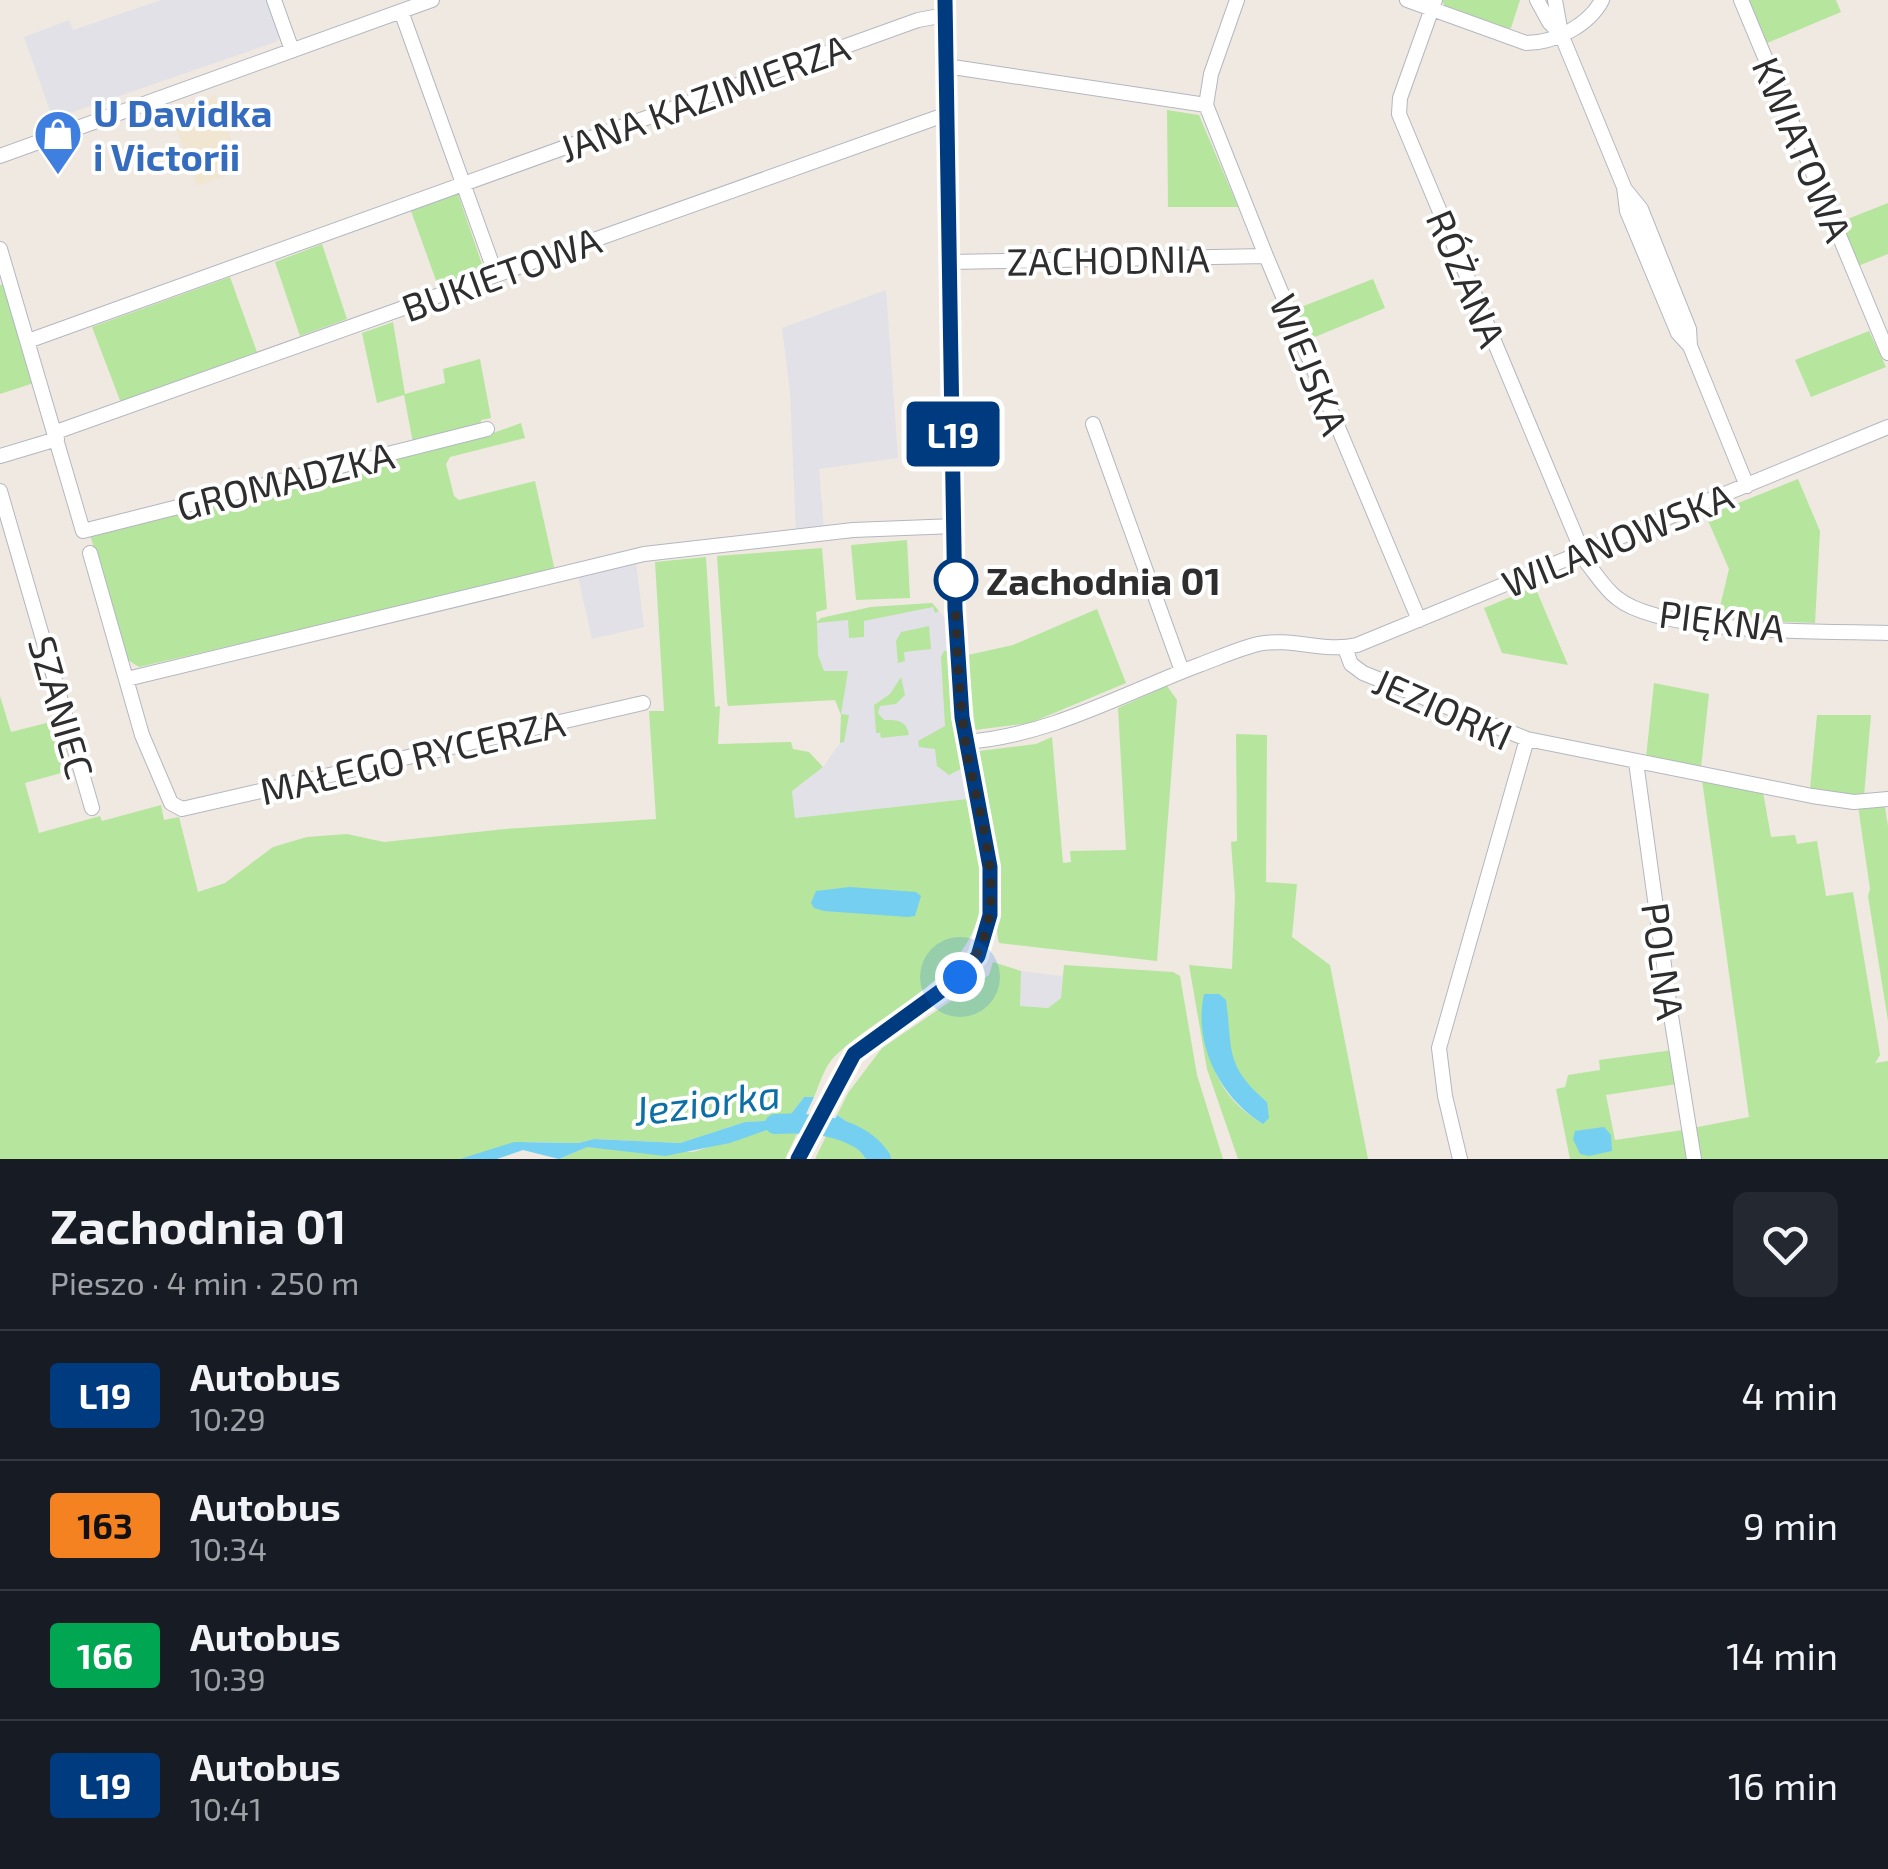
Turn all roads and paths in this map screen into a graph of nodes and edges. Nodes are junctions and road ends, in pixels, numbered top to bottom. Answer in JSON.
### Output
{"nodes":[{"id":1,"x":274,"y":0,"type":"edge"},
{"id":2,"x":432,"y":0,"type":"edge"},
{"id":3,"x":1237,"y":0,"type":"edge"},
{"id":4,"x":1407,"y":0,"type":"edge"},
{"id":5,"x":1537,"y":0,"type":"edge"},
{"id":6,"x":1554,"y":0,"type":"edge"},
{"id":7,"x":1602,"y":0,"type":"edge"},
{"id":8,"x":1741,"y":0,"type":"edge"},
{"id":9,"x":1434,"y":4,"type":"edge"},
{"id":10,"x":945,"y":7,"type":"edge"},
{"id":11,"x":401,"y":12,"type":"junction"},
{"id":12,"x":1562,"y":34,"type":"junction"},
{"id":13,"x":292,"y":50,"type":"junction"},
{"id":14,"x":946,"y":66,"type":"junction"},
{"id":15,"x":1206,"y":105,"type":"junction"},
{"id":16,"x":947,"y":114,"type":"junction"},
{"id":17,"x":0,"y":156,"type":"edge"},
{"id":18,"x":463,"y":184,"type":"junction"},
{"id":19,"x":0,"y":249,"type":"edge"},
{"id":20,"x":1266,"y":256,"type":"junction"},
{"id":21,"x":950,"y":262,"type":"junction"},
{"id":22,"x":496,"y":276,"type":"junction"},
{"id":23,"x":28,"y":341,"type":"junction"},
{"id":24,"x":1888,"y":354,"type":"edge"},
{"id":25,"x":1093,"y":424,"type":"dead end"},
{"id":26,"x":1888,"y":426,"type":"edge"},
{"id":27,"x":488,"y":429,"type":"dead end"},
{"id":28,"x":56,"y":435,"type":"junction"},
{"id":29,"x":0,"y":456,"type":"edge"},
{"id":30,"x":1748,"y":486,"type":"junction"},
{"id":31,"x":0,"y":491,"type":"edge"},
{"id":32,"x":955,"y":526,"type":"junction"},
{"id":33,"x":1581,"y":553,"type":"junction"},
{"id":34,"x":90,"y":554,"type":"dead end"},
{"id":35,"x":1419,"y":620,"type":"junction"},
{"id":36,"x":1888,"y":634,"type":"edge"},
{"id":37,"x":1345,"y":648,"type":"junction"},
{"id":38,"x":1182,"y":671,"type":"junction"},
{"id":39,"x":127,"y":679,"type":"junction"},
{"id":40,"x":642,"y":703,"type":"dead end"},
{"id":41,"x":1527,"y":739,"type":"junction"},
{"id":42,"x":966,"y":742,"type":"junction"},
{"id":43,"x":1636,"y":762,"type":"junction"},
{"id":44,"x":1888,"y":799,"type":"edge"},
{"id":45,"x":92,"y":808,"type":"dead end"},
{"id":46,"x":798,"y":1159,"type":"edge"},
{"id":47,"x":1460,"y":1159,"type":"edge"},
{"id":48,"x":1694,"y":1159,"type":"edge"}],
"edges":[{"from":1,"to":13,"type":"street"},
{"from":2,"to":11,"type":"street"},
{"from":3,"to":15,"type":"street"},
{"from":4,"to":9,"type":"street"},
{"from":5,"to":12,"type":"street"},
{"from":6,"to":12,"type":"street"},
{"from":7,"to":12,"type":"street"},
{"from":8,"to":24,"type":"street","name":"KWIATOWA"},
{"from":9,"to":12,"type":"street"},
{"from":9,"to":33,"type":"street","name":"RÓŻANA"},
{"from":10,"to":14,"type":"street"},
{"from":10,"to":18,"type":"street","name":"JANA KAZIMIERZA"},
{"from":11,"to":13,"type":"street"},
{"from":11,"to":18,"type":"street"},
{"from":12,"to":30,"type":"street"},
{"from":13,"to":17,"type":"street"},
{"from":14,"to":15,"type":"street"},
{"from":14,"to":16,"type":"street"},
{"from":15,"to":20,"type":"street","name":"WIEJSKA"},
{"from":16,"to":21,"type":"street"},
{"from":16,"to":22,"type":"street","name":"BUKIETOWA"},
{"from":18,"to":22,"type":"street"},
{"from":18,"to":23,"type":"street","name":"JANA KAZIMIERZA"},
{"from":19,"to":23,"type":"street"},
{"from":20,"to":21,"type":"street","name":"ZACHODNIA"},
{"from":20,"to":35,"type":"street","name":"WIEJSKA"},
{"from":21,"to":32,"type":"street"},
{"from":22,"to":28,"type":"street","name":"BUKIETOWA"},
{"from":23,"to":28,"type":"street"},
{"from":25,"to":38,"type":"street"},
{"from":26,"to":30,"type":"street","name":"WILANOWSKA"},
{"from":27,"to":28,"type":"street","name":"GROMADZKA"},
{"from":28,"to":29,"type":"street","name":"BUKIETOWA"},
{"from":30,"to":33,"type":"street","name":"WILANOWSKA"},
{"from":31,"to":45,"type":"street","name":"SZANIEC"},
{"from":32,"to":39,"type":"street"},
{"from":32,"to":42,"type":"street"},
{"from":33,"to":35,"type":"street","name":"WILANOWSKA"},
{"from":33,"to":36,"type":"street","name":"PIĘKNA"},
{"from":34,"to":39,"type":"street"},
{"from":35,"to":37,"type":"street","name":"WILANOWSKA"},
{"from":37,"to":38,"type":"street","name":"JEZIORKI"},
{"from":37,"to":41,"type":"street","name":"JEZIORKI"},
{"from":38,"to":42,"type":"street","name":"JEZIORKI"},
{"from":39,"to":40,"type":"street","name":"MAŁEGO RYCERZA"},
{"from":41,"to":43,"type":"street"},
{"from":41,"to":47,"type":"street","name":"JEZIORKI"},
{"from":42,"to":46,"type":"street"},
{"from":43,"to":44,"type":"street"},
{"from":43,"to":48,"type":"street","name":"POLNA"}]}
